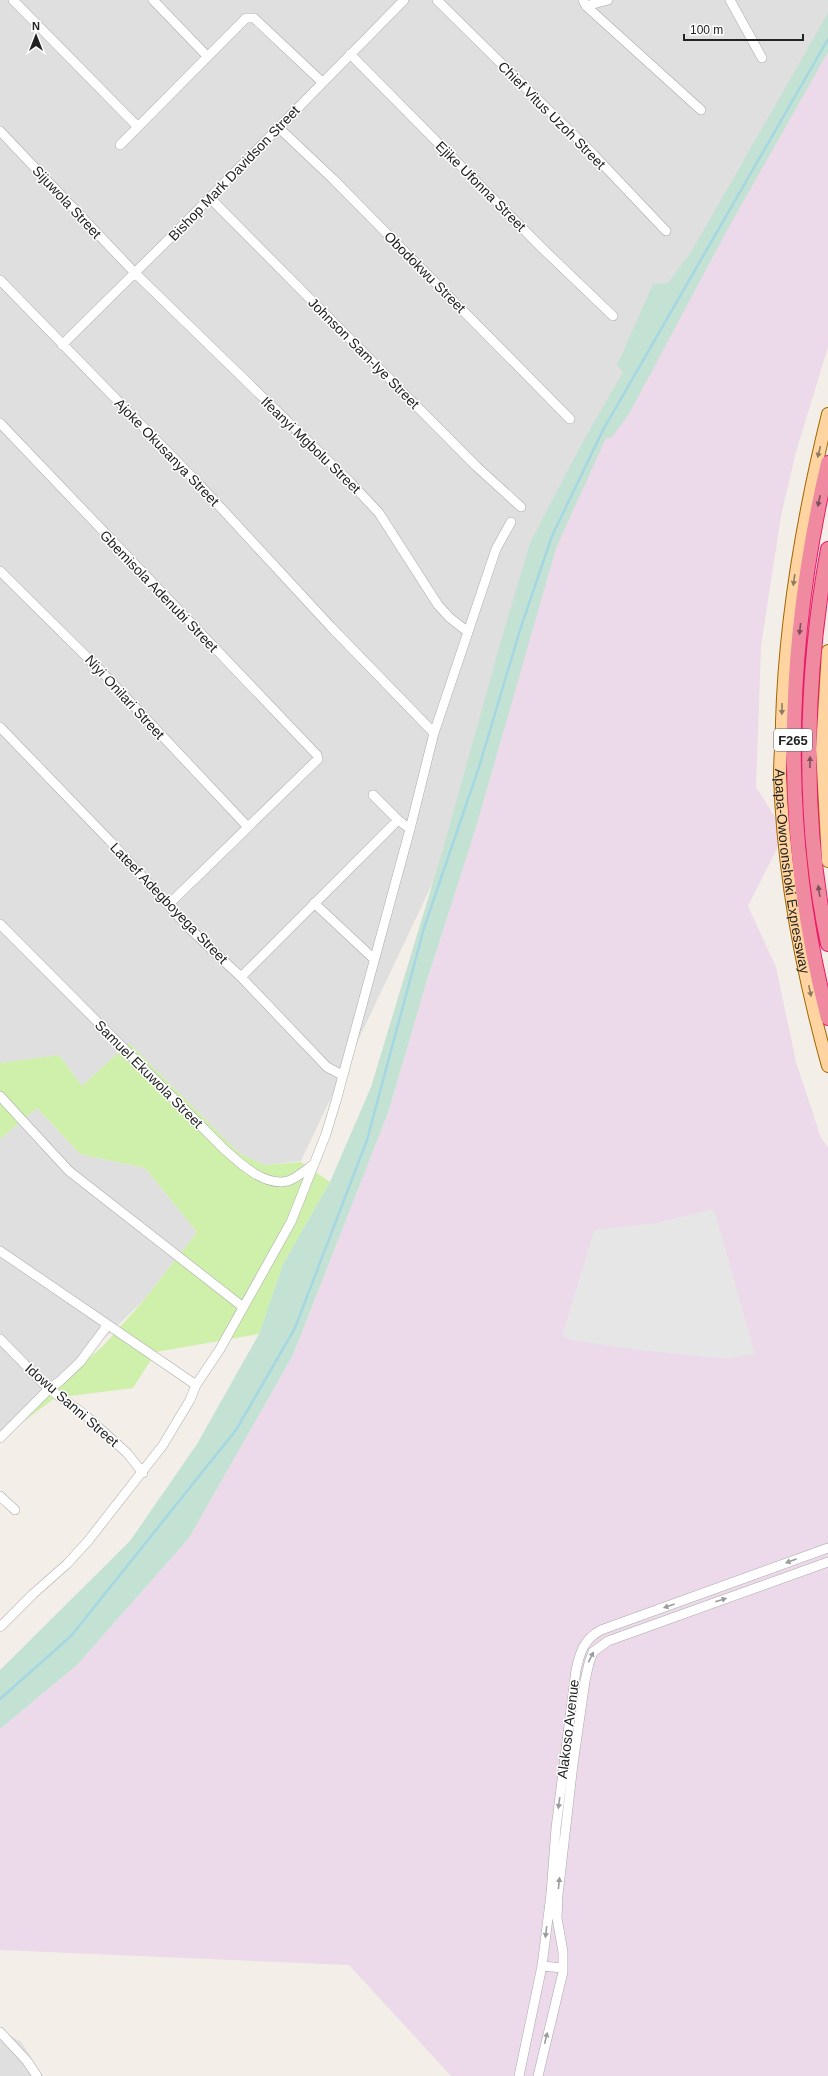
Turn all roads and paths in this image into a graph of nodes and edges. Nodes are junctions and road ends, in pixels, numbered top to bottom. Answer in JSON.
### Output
{"nodes":[{"id":1,"x":13,"y":0,"type":"edge"},
{"id":2,"x":153,"y":0,"type":"edge"},
{"id":3,"x":404,"y":0,"type":"edge"},
{"id":4,"x":437,"y":0,"type":"edge"},
{"id":5,"x":608,"y":0,"type":"edge"},
{"id":6,"x":730,"y":0,"type":"edge"},
{"id":7,"x":584,"y":3,"type":"edge"},
{"id":8,"x":350,"y":54,"type":"junction"},
{"id":9,"x":207,"y":56,"type":"junction"},
{"id":10,"x":762,"y":58,"type":"dead end"},
{"id":11,"x":322,"y":82,"type":"junction"},
{"id":12,"x":701,"y":110,"type":"dead end"},
{"id":13,"x":138,"y":127,"type":"junction"},
{"id":14,"x":278,"y":127,"type":"junction"},
{"id":15,"x":0,"y":131,"type":"edge"},
{"id":16,"x":120,"y":145,"type":"dead end"},
{"id":17,"x":209,"y":197,"type":"junction"},
{"id":18,"x":666,"y":231,"type":"dead end"},
{"id":19,"x":134,"y":273,"type":"junction"},
{"id":20,"x":0,"y":280,"type":"edge"},
{"id":21,"x":613,"y":316,"type":"dead end"},
{"id":22,"x":62,"y":345,"type":"junction"},
{"id":23,"x":828,"y":414,"type":"edge"},
{"id":24,"x":570,"y":419,"type":"dead end"},
{"id":25,"x":0,"y":423,"type":"edge"},
{"id":26,"x":828,"y":463,"type":"edge"},
{"id":27,"x":521,"y":507,"type":"dead end"},
{"id":28,"x":511,"y":522,"type":"dead end"},
{"id":29,"x":828,"y":549,"type":"edge"},
{"id":30,"x":0,"y":571,"type":"edge"},
{"id":31,"x":468,"y":632,"type":"junction"},
{"id":32,"x":828,"y":651,"type":"edge"},
{"id":33,"x":0,"y":727,"type":"edge"},
{"id":34,"x":434,"y":733,"type":"junction"},
{"id":35,"x":372,"y":795,"type":"dead end"},
{"id":36,"x":398,"y":820,"type":"junction"},
{"id":37,"x":247,"y":826,"type":"junction"},
{"id":38,"x":410,"y":829,"type":"junction"},
{"id":39,"x":828,"y":861,"type":"edge"},
{"id":40,"x":314,"y":903,"type":"junction"},
{"id":41,"x":168,"y":905,"type":"junction"},
{"id":42,"x":0,"y":924,"type":"edge"},
{"id":43,"x":804,"y":935,"type":"junction"},
{"id":44,"x":828,"y":944,"type":"edge"},
{"id":45,"x":374,"y":959,"type":"junction"},
{"id":46,"x":240,"y":977,"type":"junction"},
{"id":47,"x":828,"y":1018,"type":"edge"},
{"id":48,"x":828,"y":1066,"type":"edge"},
{"id":49,"x":342,"y":1075,"type":"junction"},
{"id":50,"x":0,"y":1096,"type":"edge"},
{"id":51,"x":314,"y":1164,"type":"junction"},
{"id":52,"x":0,"y":1251,"type":"edge"},
{"id":53,"x":243,"y":1307,"type":"junction"},
{"id":54,"x":107,"y":1326,"type":"junction"},
{"id":55,"x":0,"y":1339,"type":"edge"},
{"id":56,"x":196,"y":1385,"type":"junction"},
{"id":57,"x":49,"y":1389,"type":"junction"},
{"id":58,"x":0,"y":1438,"type":"edge"},
{"id":59,"x":143,"y":1473,"type":"junction"},
{"id":60,"x":0,"y":1496,"type":"edge"},
{"id":61,"x":15,"y":1510,"type":"dead end"},
{"id":62,"x":828,"y":1548,"type":"edge"},
{"id":63,"x":828,"y":1562,"type":"edge"},
{"id":64,"x":0,"y":1627,"type":"edge"},
{"id":65,"x":542,"y":1966,"type":"junction"},
{"id":66,"x":563,"y":1968,"type":"junction"},
{"id":67,"x":0,"y":2032,"type":"edge"},
{"id":68,"x":37,"y":2076,"type":"edge"},
{"id":69,"x":519,"y":2076,"type":"edge"},
{"id":70,"x":538,"y":2076,"type":"edge"}],
"edges":[{"from":1,"to":13,"type":"street"},
{"from":2,"to":9,"type":"street"},
{"from":3,"to":8,"type":"street","name":"Bishop Mark Davidson Street"},
{"from":4,"to":18,"type":"street","name":"Chief Vitus Uzoh Street"},
{"from":5,"to":7,"type":"street"},
{"from":6,"to":10,"type":"street"},
{"from":7,"to":12,"type":"street"},
{"from":8,"to":11,"type":"street","name":"Bishop Mark Davidson Street"},
{"from":8,"to":21,"type":"street","name":"Ejike Ufonna Street"},
{"from":9,"to":11,"type":"street"},
{"from":9,"to":13,"type":"street"},
{"from":11,"to":14,"type":"street","name":"Bishop Mark Davidson Street"},
{"from":13,"to":16,"type":"street"},
{"from":14,"to":17,"type":"street","name":"Bishop Mark Davidson Street"},
{"from":14,"to":24,"type":"street","name":"Obodokwu Street"},
{"from":15,"to":19,"type":"street","name":"Sijuwola Street"},
{"from":17,"to":19,"type":"street","name":"Bishop Mark Davidson Street"},
{"from":17,"to":27,"type":"street","name":"Johnson Sam-Iye Street"},
{"from":19,"to":22,"type":"street","name":"Bishop Mark Davidson Street"},
{"from":19,"to":31,"type":"street","name":"Ifeanyi Mgbolu Street"},
{"from":20,"to":22,"type":"street","name":"Ajoke Okusanya Street"},
{"from":22,"to":34,"type":"street","name":"Ajoke Okusanya Street"},
{"from":23,"to":43,"type":"main road","name":"Apapa-Oworonshoki Expressway","one_way":true},
{"from":25,"to":37,"type":"street","name":"Gbemisola Adenubi Street"},
{"from":26,"to":43,"type":"highway","name":"Apapa-Oworonshoki Expressway","number":"F265","one_way":true},
{"from":28,"to":31,"type":"street"},
{"from":44,"to":29,"type":"highway","name":"Apapa-Oworonshoki Expressway","number":"F265","one_way":true},
{"from":30,"to":37,"type":"street","name":"Niyi Onilari Street"},
{"from":31,"to":34,"type":"street"},
{"from":32,"to":39,"type":"main road"},
{"from":33,"to":41,"type":"street","name":"Lateef Adegboyega Street"},
{"from":34,"to":38,"type":"street"},
{"from":35,"to":36,"type":"street"},
{"from":36,"to":38,"type":"street"},
{"from":36,"to":40,"type":"street"},
{"from":37,"to":41,"type":"street"},
{"from":38,"to":45,"type":"street"},
{"from":40,"to":45,"type":"street"},
{"from":40,"to":46,"type":"street"},
{"from":41,"to":46,"type":"street","name":"Lateef Adegboyega Street"},
{"from":42,"to":51,"type":"street","name":"Samuel Ekuwola Street"},
{"from":43,"to":47,"type":"highway","name":"Apapa-Oworonshoki Expressway","number":"F265"},
{"from":43,"to":48,"type":"main road","name":"Apapa-Oworonshoki Expressway","one_way":true},
{"from":45,"to":49,"type":"street"},
{"from":46,"to":49,"type":"street","name":"Lateef Adegboyega Street"},
{"from":49,"to":51,"type":"street"},
{"from":50,"to":53,"type":"street"},
{"from":51,"to":53,"type":"street"},
{"from":52,"to":54,"type":"street"},
{"from":53,"to":56,"type":"street"},
{"from":54,"to":56,"type":"street"},
{"from":54,"to":57,"type":"street"},
{"from":55,"to":57,"type":"street","name":"Idowu Sanni Street"},
{"from":56,"to":59,"type":"street"},
{"from":57,"to":58,"type":"street"},
{"from":57,"to":59,"type":"street","name":"Idowu Sanni Street"},
{"from":59,"to":64,"type":"street"},
{"from":60,"to":61,"type":"street"},
{"from":62,"to":65,"type":"street","name":"Alakoso Avenue","one_way":true},
{"from":66,"to":63,"type":"street","name":"Alakoso Avenue","one_way":true},
{"from":65,"to":66,"type":"street"},
{"from":65,"to":69,"type":"street","name":"Alakoso Avenue"},
{"from":70,"to":66,"type":"street","name":"Alakoso Avenue","one_way":true},
{"from":67,"to":68,"type":"street"}]}
